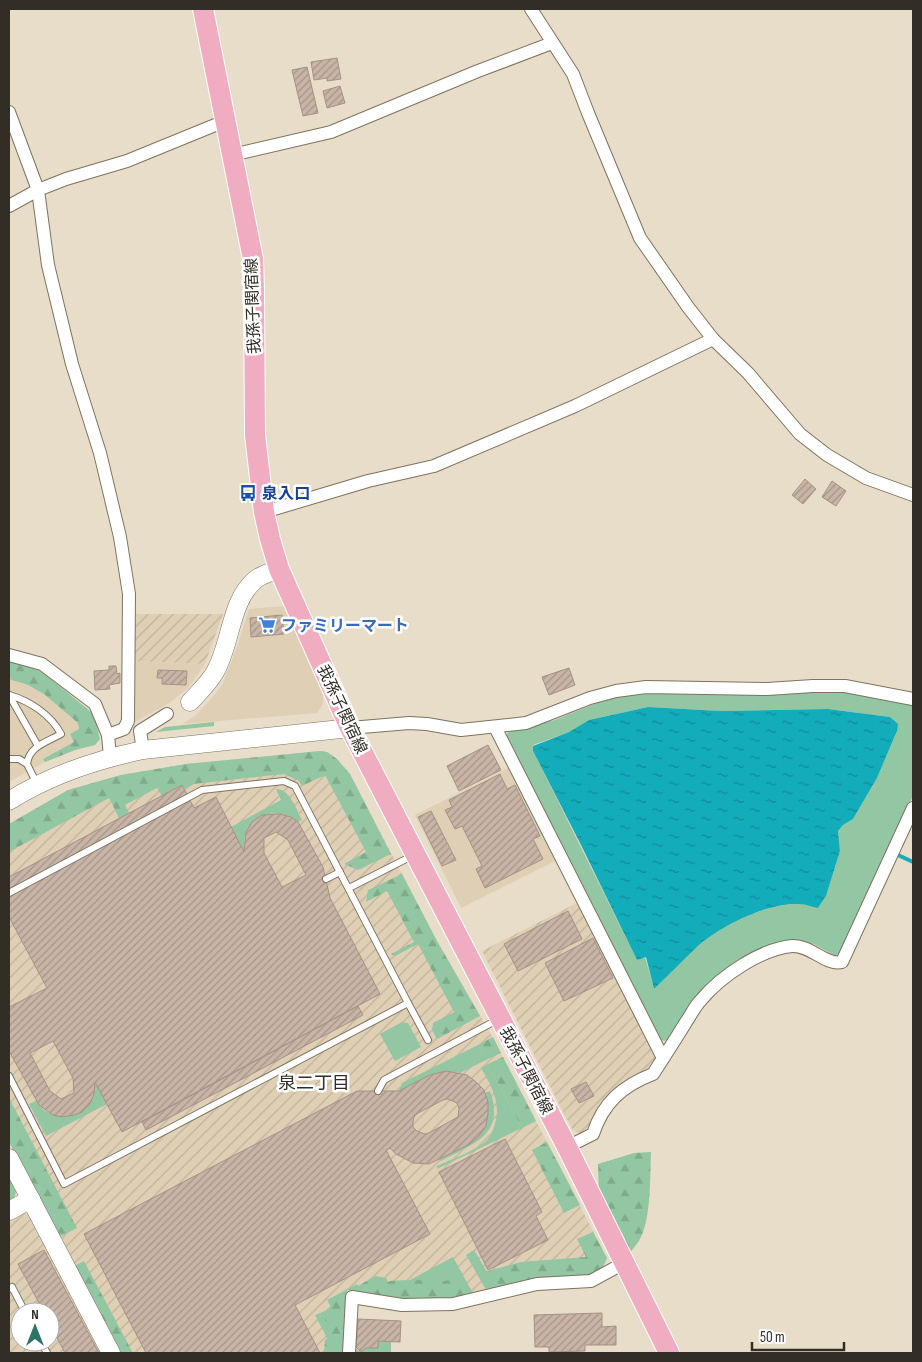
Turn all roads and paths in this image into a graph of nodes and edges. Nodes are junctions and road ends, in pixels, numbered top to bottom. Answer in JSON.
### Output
{"nodes":[{"id":1,"x":203,"y":9,"type":"edge"},
{"id":2,"x":530,"y":9,"type":"edge"},
{"id":3,"x":552,"y":44,"type":"junction"},
{"id":4,"x":9,"y":112,"type":"edge"},
{"id":5,"x":225,"y":121,"type":"junction"},
{"id":6,"x":232,"y":155,"type":"junction"},
{"id":7,"x":38,"y":190,"type":"junction"},
{"id":8,"x":9,"y":206,"type":"edge"},
{"id":9,"x":713,"y":339,"type":"junction"},
{"id":10,"x":913,"y":495,"type":"edge"},
{"id":11,"x":264,"y":512,"type":"junction"},
{"id":12,"x":279,"y":570,"type":"junction"},
{"id":13,"x":9,"y":655,"type":"edge"},
{"id":14,"x":9,"y":695,"type":"edge"},
{"id":15,"x":913,"y":699,"type":"edge"},
{"id":16,"x":190,"y":702,"type":"dead end"},
{"id":17,"x":168,"y":714,"type":"dead end"},
{"id":18,"x":494,"y":727,"type":"junction"},
{"id":19,"x":350,"y":728,"type":"junction"},
{"id":20,"x":108,"y":734,"type":"junction"},
{"id":21,"x":38,"y":746,"type":"junction"},
{"id":22,"x":143,"y":750,"type":"junction"},
{"id":23,"x":110,"y":757,"type":"junction"},
{"id":24,"x":9,"y":759,"type":"edge"},
{"id":25,"x":27,"y":764,"type":"junction"},
{"id":26,"x":38,"y":785,"type":"junction"},
{"id":27,"x":9,"y":801,"type":"edge"},
{"id":28,"x":913,"y":808,"type":"edge"},
{"id":29,"x":416,"y":854,"type":"junction"},
{"id":30,"x":340,"y":872,"type":"junction"},
{"id":31,"x":326,"y":879,"type":"dead end"},
{"id":32,"x":349,"y":888,"type":"junction"},
{"id":33,"x":9,"y":893,"type":"edge"},
{"id":34,"x":408,"y":1003,"type":"junction"},
{"id":35,"x":501,"y":1019,"type":"junction"},
{"id":36,"x":428,"y":1040,"type":"dead end"},
{"id":37,"x":663,"y":1058,"type":"junction"},
{"id":38,"x":9,"y":1076,"type":"edge"},
{"id":39,"x":378,"y":1091,"type":"dead end"},
{"id":40,"x":567,"y":1147,"type":"junction"},
{"id":41,"x":9,"y":1158,"type":"edge"},
{"id":42,"x":31,"y":1199,"type":"junction"},
{"id":43,"x":9,"y":1211,"type":"edge"},
{"id":44,"x":624,"y":1263,"type":"junction"},
{"id":45,"x":9,"y":1288,"type":"edge"},
{"id":46,"x":20,"y":1302,"type":"edge"},
{"id":47,"x":111,"y":1353,"type":"edge"},
{"id":48,"x":349,"y":1353,"type":"edge"},
{"id":49,"x":669,"y":1353,"type":"edge"}],
"edges":[{"from":1,"to":5,"type":"main road","name":"我孫子関宿線"},
{"from":2,"to":3,"type":"street"},
{"from":3,"to":6,"type":"street"},
{"from":3,"to":9,"type":"street"},
{"from":4,"to":7,"type":"street"},
{"from":5,"to":6,"type":"main road","name":"我孫子関宿線"},
{"from":5,"to":7,"type":"street"},
{"from":6,"to":11,"type":"main road","name":"我孫子関宿線"},
{"from":7,"to":8,"type":"street"},
{"from":7,"to":20,"type":"street"},
{"from":9,"to":10,"type":"street"},
{"from":9,"to":11,"type":"street"},
{"from":11,"to":12,"type":"main road","name":"我孫子関宿線"},
{"from":12,"to":16,"type":"street"},
{"from":12,"to":19,"type":"main road","name":"我孫子関宿線"},
{"from":13,"to":20,"type":"street"},
{"from":14,"to":21,"type":"lane"},
{"from":14,"to":21,"type":"lane"},
{"from":15,"to":18,"type":"street"},
{"from":17,"to":22,"type":"street"},
{"from":18,"to":19,"type":"street"},
{"from":18,"to":37,"type":"street"},
{"from":19,"to":22,"type":"street"},
{"from":19,"to":29,"type":"main road","name":"我孫子関宿線"},
{"from":20,"to":23,"type":"street"},
{"from":21,"to":25,"type":"lane"},
{"from":22,"to":23,"type":"street"},
{"from":23,"to":26,"type":"street"},
{"from":24,"to":25,"type":"lane"},
{"from":25,"to":26,"type":"lane"},
{"from":26,"to":27,"type":"street"},
{"from":28,"to":37,"type":"street"},
{"from":29,"to":32,"type":"lane"},
{"from":29,"to":35,"type":"main road","name":"我孫子関宿線"},
{"from":30,"to":31,"type":"lane"},
{"from":30,"to":32,"type":"lane"},
{"from":30,"to":33,"type":"lane"},
{"from":32,"to":34,"type":"lane"},
{"from":34,"to":36,"type":"lane"},
{"from":34,"to":38,"type":"lane"},
{"from":35,"to":39,"type":"lane"},
{"from":35,"to":40,"type":"main road","name":"我孫子関宿線"},
{"from":37,"to":40,"type":"street"},
{"from":40,"to":44,"type":"main road","name":"我孫子関宿線"},
{"from":41,"to":42,"type":"street"},
{"from":42,"to":43,"type":"street"},
{"from":42,"to":47,"type":"street"},
{"from":44,"to":48,"type":"street"},
{"from":44,"to":49,"type":"main road","name":"我孫子関宿線"},
{"from":45,"to":46,"type":"lane"}]}
